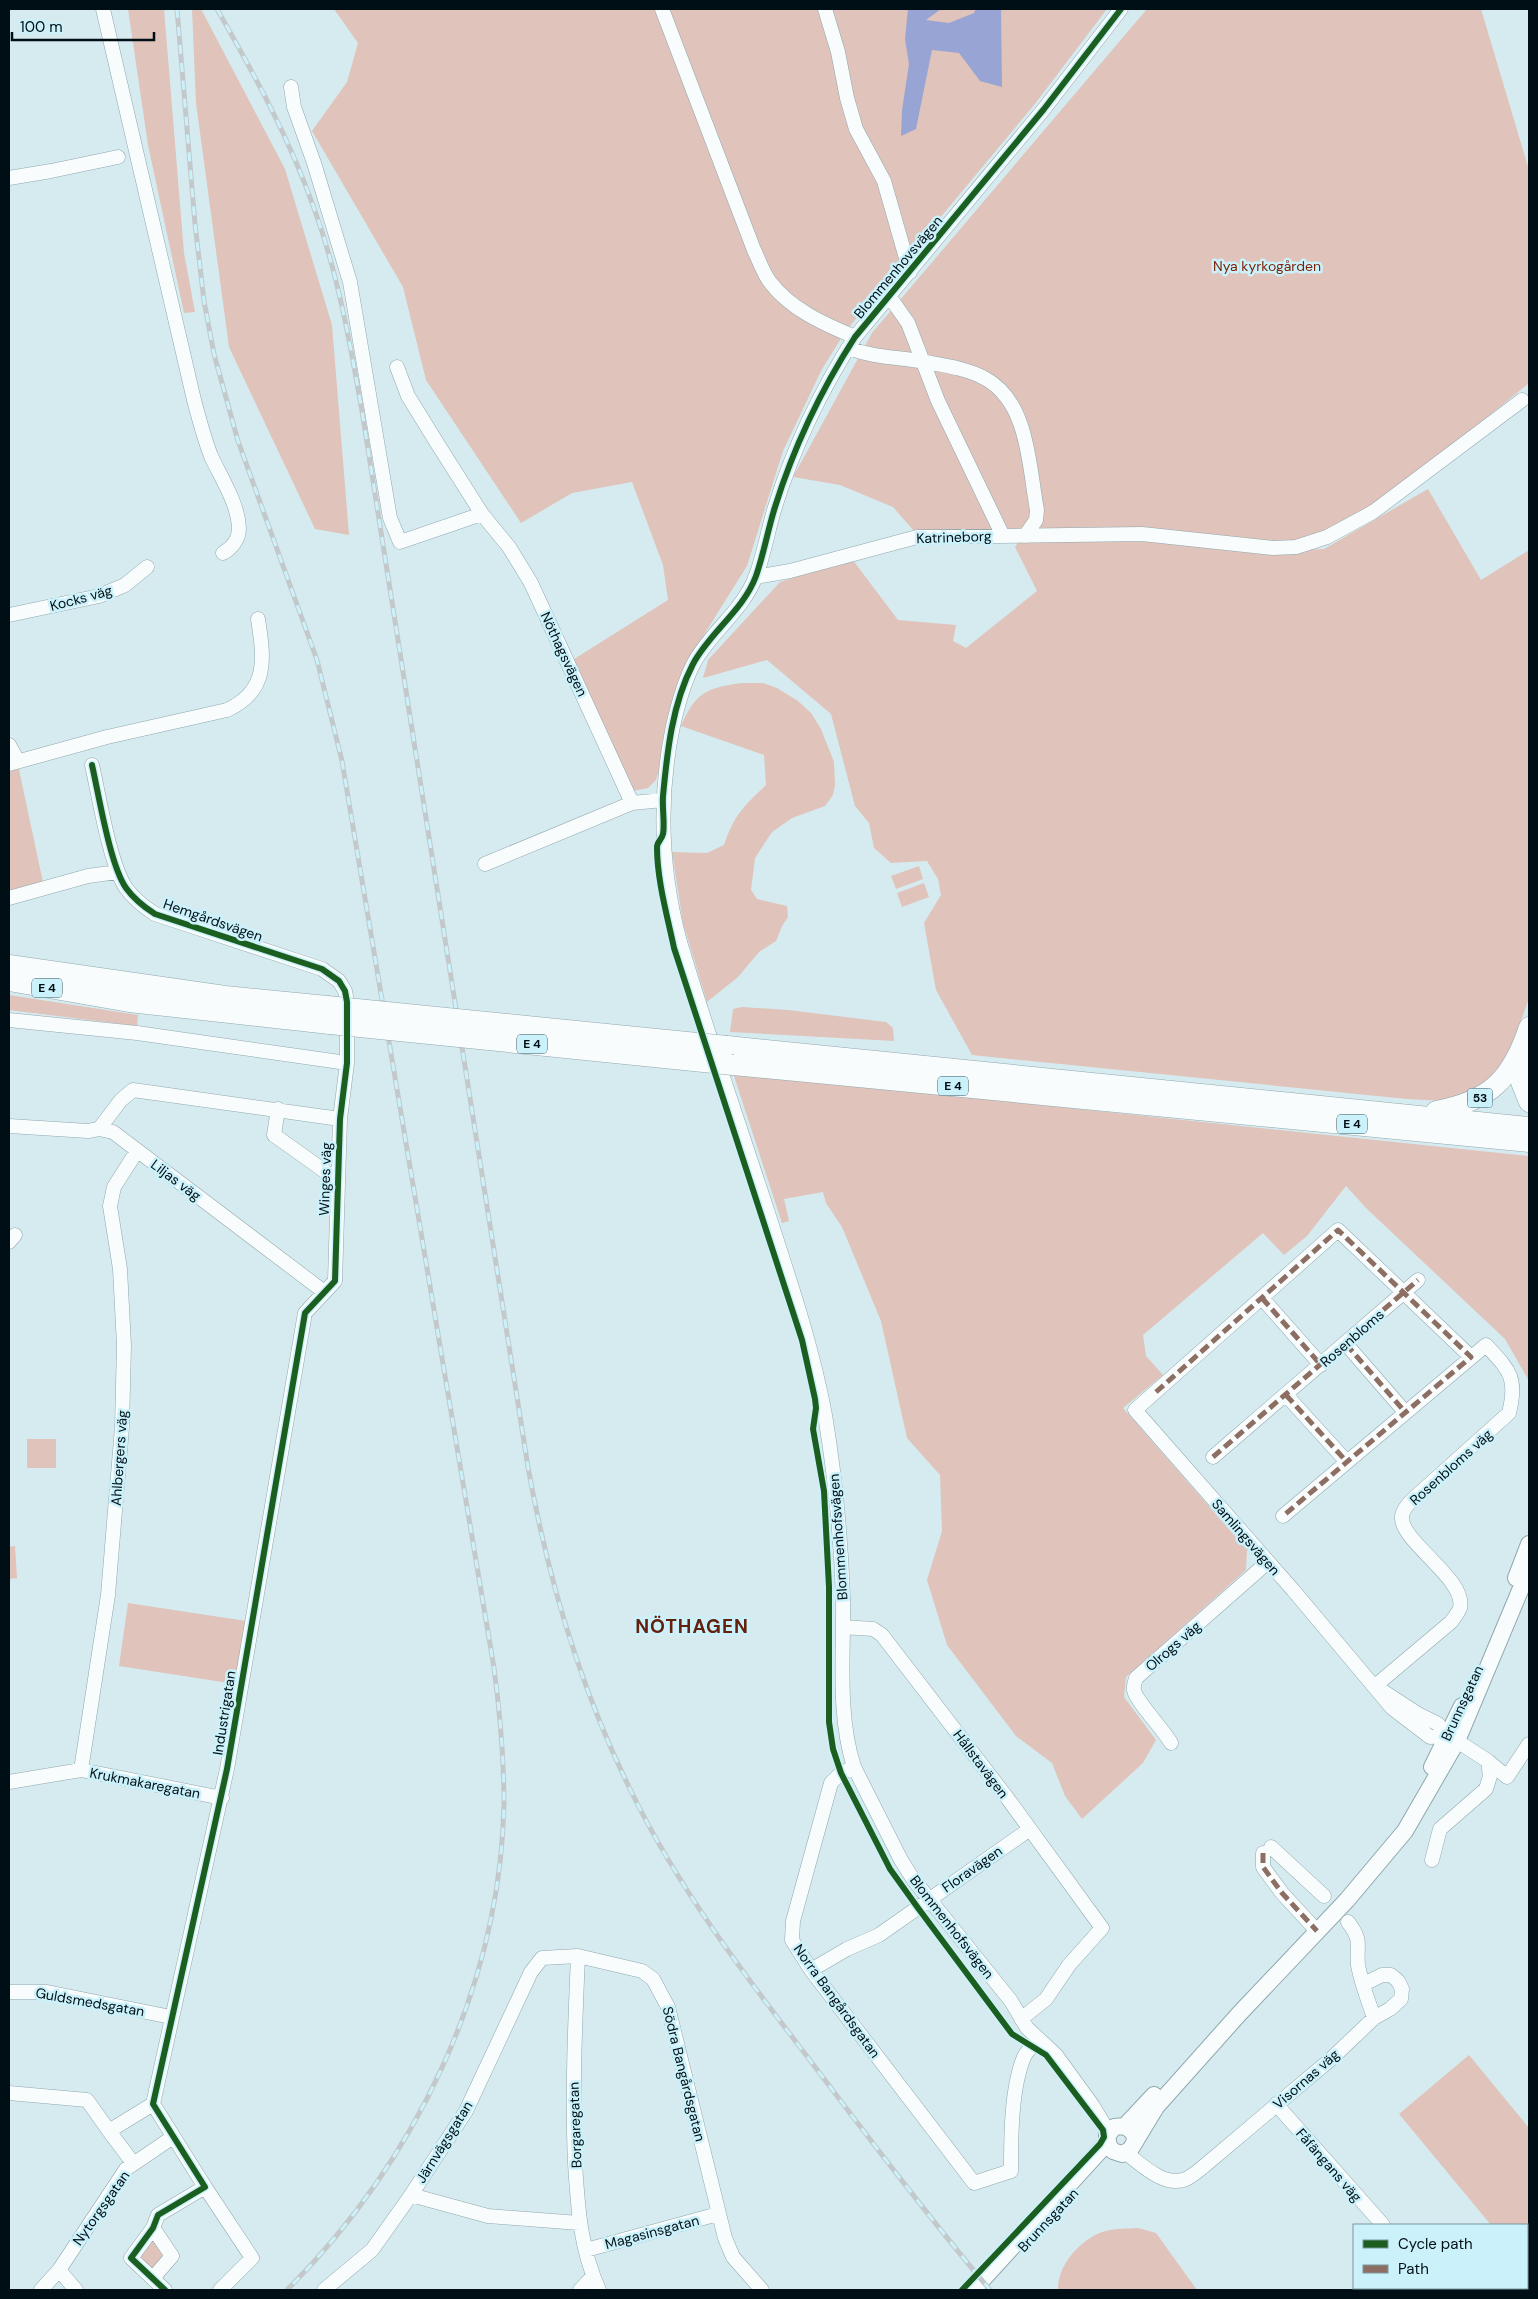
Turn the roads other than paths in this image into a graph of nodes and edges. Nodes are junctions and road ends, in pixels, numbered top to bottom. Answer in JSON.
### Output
{"nodes":[{"id":1,"x":103,"y":9,"type":"edge"},
{"id":2,"x":662,"y":9,"type":"edge"},
{"id":3,"x":824,"y":9,"type":"edge"},
{"id":4,"x":1121,"y":9,"type":"edge"},
{"id":5,"x":291,"y":87,"type":"dead end"},
{"id":6,"x":118,"y":156,"type":"dead end"},
{"id":7,"x":9,"y":178,"type":"edge"},
{"id":8,"x":910,"y":272,"type":"junction"},
{"id":9,"x":889,"y":296,"type":"junction"},
{"id":10,"x":852,"y":342,"type":"junction"},
{"id":11,"x":922,"y":361,"type":"junction"},
{"id":12,"x":396,"y":368,"type":"dead end"},
{"id":13,"x":1522,"y":400,"type":"dead end"},
{"id":14,"x":482,"y":514,"type":"junction"},
{"id":15,"x":1003,"y":536,"type":"junction"},
{"id":16,"x":1025,"y":536,"type":"junction"},
{"id":17,"x":223,"y":553,"type":"dead end"},
{"id":18,"x":147,"y":567,"type":"dead end"},
{"id":19,"x":756,"y":577,"type":"junction"},
{"id":20,"x":9,"y":615,"type":"edge"},
{"id":21,"x":258,"y":620,"type":"dead end"},
{"id":22,"x":9,"y":745,"type":"edge"},
{"id":23,"x":13,"y":762,"type":"edge"},
{"id":24,"x":92,"y":765,"type":"dead end"},
{"id":25,"x":663,"y":800,"type":"junction"},
{"id":26,"x":632,"y":803,"type":"junction"},
{"id":27,"x":485,"y":864,"type":"dead end"},
{"id":28,"x":117,"y":872,"type":"junction"},
{"id":29,"x":9,"y":898,"type":"edge"},
{"id":30,"x":9,"y":965,"type":"edge"},
{"id":31,"x":9,"y":981,"type":"edge"},
{"id":32,"x":329,"y":1015,"type":"junction"},
{"id":33,"x":9,"y":1020,"type":"edge"},
{"id":34,"x":1529,"y":1027,"type":"edge"},
{"id":35,"x":1522,"y":1048,"type":"junction"},
{"id":36,"x":730,"y":1056,"type":"junction"},
{"id":37,"x":347,"y":1063,"type":"junction"},
{"id":38,"x":1529,"y":1102,"type":"edge"},
{"id":39,"x":278,"y":1109,"type":"junction"},
{"id":40,"x":1414,"y":1115,"type":"junction"},
{"id":41,"x":340,"y":1119,"type":"junction"},
{"id":42,"x":9,"y":1126,"type":"edge"},
{"id":43,"x":1529,"y":1126,"type":"edge"},
{"id":44,"x":99,"y":1129,"type":"junction"},
{"id":45,"x":1529,"y":1142,"type":"edge"},
{"id":46,"x":137,"y":1150,"type":"junction"},
{"id":47,"x":337,"y":1180,"type":"junction"},
{"id":48,"x":1418,"y":1280,"type":"dead end"},
{"id":49,"x":323,"y":1291,"type":"junction"},
{"id":50,"x":1404,"y":1293,"type":"junction"},
{"id":51,"x":1262,"y":1298,"type":"junction"},
{"id":52,"x":1346,"y":1344,"type":"junction"},
{"id":53,"x":1471,"y":1357,"type":"junction"},
{"id":54,"x":1321,"y":1365,"type":"junction"},
{"id":55,"x":1286,"y":1395,"type":"junction"},
{"id":56,"x":1404,"y":1412,"type":"junction"},
{"id":57,"x":1213,"y":1457,"type":"dead end"},
{"id":58,"x":1347,"y":1462,"type":"junction"},
{"id":59,"x":1283,"y":1516,"type":"dead end"},
{"id":60,"x":1529,"y":1544,"type":"edge"},
{"id":61,"x":1268,"y":1562,"type":"junction"},
{"id":62,"x":1529,"y":1569,"type":"edge"},
{"id":63,"x":843,"y":1627,"type":"junction"},
{"id":64,"x":1375,"y":1686,"type":"junction"},
{"id":65,"x":1452,"y":1738,"type":"junction"},
{"id":66,"x":1171,"y":1743,"type":"dead end"},
{"id":67,"x":1529,"y":1744,"type":"edge"},
{"id":68,"x":1488,"y":1762,"type":"junction"},
{"id":69,"x":854,"y":1767,"type":"junction"},
{"id":70,"x":81,"y":1770,"type":"junction"},
{"id":71,"x":9,"y":1782,"type":"edge"},
{"id":72,"x":222,"y":1798,"type":"junction"},
{"id":73,"x":1030,"y":1830,"type":"junction"},
{"id":74,"x":1432,"y":1860,"type":"dead end"},
{"id":75,"x":1324,"y":1896,"type":"dead end"},
{"id":76,"x":929,"y":1899,"type":"junction"},
{"id":77,"x":1348,"y":1922,"type":"dead end"},
{"id":78,"x":1317,"y":1931,"type":"junction"},
{"id":79,"x":578,"y":1956,"type":"junction"},
{"id":80,"x":811,"y":1970,"type":"junction"},
{"id":81,"x":532,"y":1972,"type":"joint"},
{"id":82,"x":1364,"y":1984,"type":"junction"},
{"id":83,"x":9,"y":1992,"type":"edge"},
{"id":84,"x":171,"y":2017,"type":"junction"},
{"id":85,"x":1374,"y":2018,"type":"junction"},
{"id":86,"x":1022,"y":2019,"type":"junction"},
{"id":87,"x":1040,"y":2041,"type":"junction"},
{"id":88,"x":9,"y":2093,"type":"edge"},
{"id":89,"x":152,"y":2104,"type":"junction"},
{"id":90,"x":1276,"y":2104,"type":"junction"},
{"id":91,"x":110,"y":2131,"type":"junction"},
{"id":92,"x":173,"y":2137,"type":"junction"},
{"id":93,"x":1122,"y":2140,"type":"junction"},
{"id":94,"x":133,"y":2164,"type":"junction"},
{"id":95,"x":205,"y":2187,"type":"junction"},
{"id":96,"x":411,"y":2195,"type":"junction"},
{"id":97,"x":718,"y":2214,"type":"junction"},
{"id":98,"x":579,"y":2223,"type":"junction"},
{"id":99,"x":1382,"y":2224,"type":"edge"},
{"id":100,"x":153,"y":2228,"type":"junction"},
{"id":101,"x":586,"y":2250,"type":"junction"},
{"id":102,"x":58,"y":2270,"type":"junction"},
{"id":103,"x":593,"y":2276,"type":"junction"},
{"id":104,"x":153,"y":2278,"type":"junction"},
{"id":105,"x":41,"y":2290,"type":"edge"},
{"id":106,"x":76,"y":2290,"type":"edge"},
{"id":107,"x":165,"y":2290,"type":"edge"},
{"id":108,"x":220,"y":2290,"type":"edge"},
{"id":109,"x":324,"y":2290,"type":"edge"},
{"id":110,"x":580,"y":2290,"type":"edge"},
{"id":111,"x":599,"y":2290,"type":"edge"},
{"id":112,"x":762,"y":2290,"type":"edge"},
{"id":113,"x":974,"y":2290,"type":"edge"},
{"id":114,"x":982,"y":2290,"type":"edge"}],
"edges":[{"from":1,"to":17,"type":"street"},
{"from":2,"to":10,"type":"street"},
{"from":3,"to":8,"type":"street"},
{"from":4,"to":8,"type":"street","name":"Blommenhovsvägen"},
{"from":5,"to":14,"type":"street"},
{"from":6,"to":7,"type":"street"},
{"from":8,"to":9,"type":"street","name":"Blommenhovsvägen"},
{"from":9,"to":10,"type":"street","name":"Blommenhovsvägen"},
{"from":9,"to":11,"type":"street"},
{"from":10,"to":11,"type":"street"},
{"from":10,"to":19,"type":"street","name":"Blommenhovsvägen"},
{"from":11,"to":15,"type":"street"},
{"from":11,"to":16,"type":"street"},
{"from":12,"to":14,"type":"street","name":"Nöthagsvägen"},
{"from":13,"to":16,"type":"street","name":"Katrineborg"},
{"from":14,"to":26,"type":"street","name":"Nöthagsvägen"},
{"from":15,"to":16,"type":"street","name":"Katrineborg"},
{"from":15,"to":19,"type":"street","name":"Katrineborg"},
{"from":18,"to":20,"type":"street","name":"Kocks väg"},
{"from":19,"to":25,"type":"street","name":"Blommenhofsvägen"},
{"from":21,"to":23,"type":"street"},
{"from":22,"to":23,"type":"street"},
{"from":24,"to":28,"type":"street","name":"Hemgårdsvägen"},
{"from":25,"to":26,"type":"street"},
{"from":25,"to":63,"type":"street","name":"Blommenhofsvägen"},
{"from":26,"to":27,"type":"street"},
{"from":28,"to":29,"type":"street"},
{"from":28,"to":37,"type":"street","name":"Hemgårdsvägen"},
{"from":30,"to":32,"type":"highway","number":"E 4"},
{"from":31,"to":32,"type":"highway","number":"E 4"},
{"from":32,"to":36,"type":"highway","number":"E 4","bridge":true},
{"from":33,"to":37,"type":"street"},
{"from":34,"to":35,"type":"highway","number":"53"},
{"from":35,"to":38,"type":"highway"},
{"from":35,"to":40,"type":"highway","number":"53"},
{"from":36,"to":40,"type":"highway","number":"E 4"},
{"from":36,"to":45,"type":"highway","number":"E 4"},
{"from":37,"to":41,"type":"street","name":"Winges väg"},
{"from":39,"to":41,"type":"street"},
{"from":39,"to":44,"type":"street"},
{"from":39,"to":47,"type":"street","name":"Winges väg"},
{"from":40,"to":43,"type":"highway","number":"E 4"},
{"from":41,"to":47,"type":"street","name":"Winges väg"},
{"from":42,"to":44,"type":"street","name":"Liljas väg"},
{"from":44,"to":46,"type":"street","name":"Liljas väg"},
{"from":46,"to":49,"type":"street","name":"Liljas väg"},
{"from":46,"to":70,"type":"street","name":"Ahlbergers väg"},
{"from":47,"to":49,"type":"street","name":"Winges väg"},
{"from":48,"to":50,"type":"street","name":"Rosenbloms"},
{"from":49,"to":72,"type":"street","name":"Industrigatan"},
{"from":50,"to":51,"type":"street"},
{"from":50,"to":52,"type":"street","name":"Rosenbloms"},
{"from":50,"to":53,"type":"street"},
{"from":51,"to":54,"type":"street"},
{"from":51,"to":61,"type":"street","name":"Samlingsvägen"},
{"from":52,"to":54,"type":"street","name":"Rosenbloms"},
{"from":52,"to":56,"type":"street"},
{"from":53,"to":56,"type":"street","name":"Rosenbloms väg"},
{"from":53,"to":64,"type":"street","name":"Rosenbloms väg"},
{"from":54,"to":55,"type":"street","name":"Rosenbloms"},
{"from":55,"to":57,"type":"street","name":"Rosenbloms"},
{"from":55,"to":58,"type":"street"},
{"from":56,"to":58,"type":"street","name":"Rosenbloms väg"},
{"from":58,"to":59,"type":"street","name":"Rosenbloms väg"},
{"from":60,"to":65,"type":"main road","name":"Brunnsgatan"},
{"from":61,"to":64,"type":"street","name":"Samlingsvägen"},
{"from":61,"to":66,"type":"street","name":"Olrogs väg"},
{"from":62,"to":65,"type":"main road","name":"Brunnsgatan"},
{"from":63,"to":69,"type":"street","name":"Blommenhofsvägen"},
{"from":63,"to":73,"type":"street","name":"Hållstavägen"},
{"from":64,"to":65,"type":"street","name":"Samlingsvägen"},
{"from":65,"to":68,"type":"street"},
{"from":65,"to":78,"type":"main road","name":"Brunnsgatan"},
{"from":67,"to":68,"type":"street"},
{"from":68,"to":74,"type":"street"},
{"from":69,"to":76,"type":"street","name":"Blommenhofsvägen"},
{"from":69,"to":80,"type":"street","name":"Norra Bangårdsgatan"},
{"from":70,"to":71,"type":"street","name":"Krukmakaregatan"},
{"from":70,"to":72,"type":"street","name":"Krukmakaregatan"},
{"from":72,"to":84,"type":"street","name":"Industrigatan"},
{"from":73,"to":76,"type":"street","name":"Floravägen"},
{"from":73,"to":86,"type":"street","name":"Hållstavägen"},
{"from":75,"to":78,"type":"street"},
{"from":76,"to":80,"type":"street","name":"Floravägen"},
{"from":76,"to":86,"type":"street","name":"Blommenhofsvägen"},
{"from":77,"to":82,"type":"street"},
{"from":78,"to":93,"type":"main road","name":"Brunnsgatan"},
{"from":79,"to":81,"type":"street","name":"Södra Bangårdsgatan"},
{"from":79,"to":97,"type":"street","name":"Södra Bangårdsgatan"},
{"from":79,"to":98,"type":"street","name":"Borgaregatan"},
{"from":80,"to":87,"type":"street","name":"Norra Bangårdsgatan"},
{"from":81,"to":96,"type":"street","name":"Järnvägsgatan"},
{"from":82,"to":85,"type":"street"},
{"from":82,"to":85,"type":"street","name":"Visornas väg"},
{"from":83,"to":84,"type":"street","name":"Guldsmedsgatan"},
{"from":84,"to":89,"type":"street","name":"Industrigatan"},
{"from":85,"to":90,"type":"street","name":"Visornas väg"},
{"from":86,"to":87,"type":"street","name":"Blommenhofsvägen"},
{"from":87,"to":93,"type":"street","name":"Blommenhofsvägen"},
{"from":88,"to":91,"type":"street"},
{"from":89,"to":91,"type":"street"},
{"from":89,"to":92,"type":"street"},
{"from":90,"to":93,"type":"street","name":"Visornas väg"},
{"from":90,"to":99,"type":"street","name":"Fåfängans väg"},
{"from":91,"to":94,"type":"street"},
{"from":92,"to":94,"type":"street","name":"Nytorgsgatan"},
{"from":92,"to":95,"type":"street"},
{"from":93,"to":113,"type":"main road","name":"Brunnsgatan"},
{"from":93,"to":114,"type":"main road","name":"Brunnsgatan"},
{"from":94,"to":102,"type":"street","name":"Nytorgsgatan"},
{"from":95,"to":100,"type":"street"},
{"from":95,"to":108,"type":"street"},
{"from":96,"to":98,"type":"street"},
{"from":96,"to":109,"type":"street","name":"Järnvägsgatan"},
{"from":97,"to":101,"type":"street","name":"Magasinsgatan"},
{"from":97,"to":112,"type":"street","name":"Södra Bangårdsgatan"},
{"from":98,"to":101,"type":"street","name":"Borgaregatan"},
{"from":100,"to":104,"type":"street"},
{"from":100,"to":104,"type":"street"},
{"from":101,"to":103,"type":"street","name":"Borgaregatan"},
{"from":102,"to":105,"type":"street","name":"Nytorgsgatan"},
{"from":102,"to":106,"type":"street"},
{"from":103,"to":110,"type":"street"},
{"from":103,"to":111,"type":"street","name":"Borgaregatan"},
{"from":104,"to":107,"type":"street"}]}
